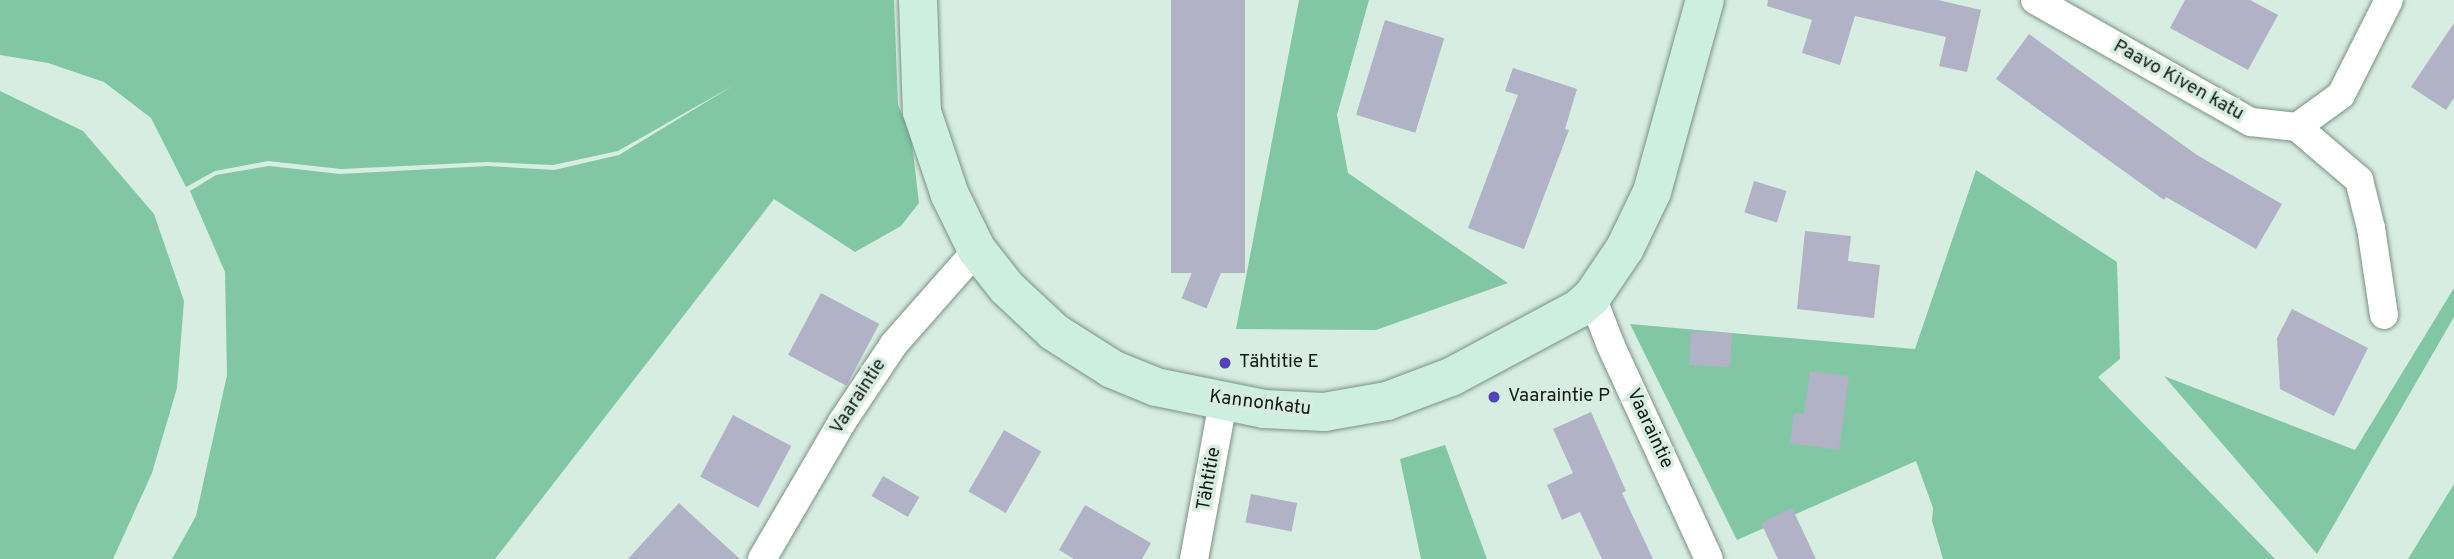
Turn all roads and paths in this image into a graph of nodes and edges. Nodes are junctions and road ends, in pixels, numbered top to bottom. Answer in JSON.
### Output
{"nodes":[{"id":1,"x":918,"y":0,"type":"edge"},
{"id":2,"x":1706,"y":0,"type":"edge"},
{"id":3,"x":2035,"y":0,"type":"edge"},
{"id":4,"x":2389,"y":0,"type":"edge"},
{"id":5,"x":2297,"y":127,"type":"junction"},
{"id":6,"x":977,"y":250,"type":"junction"},
{"id":7,"x":1592,"y":297,"type":"junction"},
{"id":8,"x":2384,"y":315,"type":"dead end"},
{"id":9,"x":1223,"y":403,"type":"junction"},
{"id":10,"x":1195,"y":558,"type":"edge"},
{"id":11,"x":762,"y":559,"type":"edge"},
{"id":12,"x":1709,"y":559,"type":"edge"}],
"edges":[{"from":1,"to":6,"type":"street","name":"Kannonkatu"},
{"from":2,"to":7,"type":"street","name":"Kannonkatu"},
{"from":3,"to":5,"type":"street","name":"Paavo Kiven katu"},
{"from":4,"to":5,"type":"street"},
{"from":5,"to":8,"type":"street"},
{"from":6,"to":9,"type":"street","name":"Kannonkatu"},
{"from":6,"to":11,"type":"street","name":"Vaaraintie"},
{"from":7,"to":9,"type":"street","name":"Kannonkatu"},
{"from":7,"to":12,"type":"street","name":"Vaaraintie"},
{"from":9,"to":10,"type":"street","name":"Tähtitie"}]}
